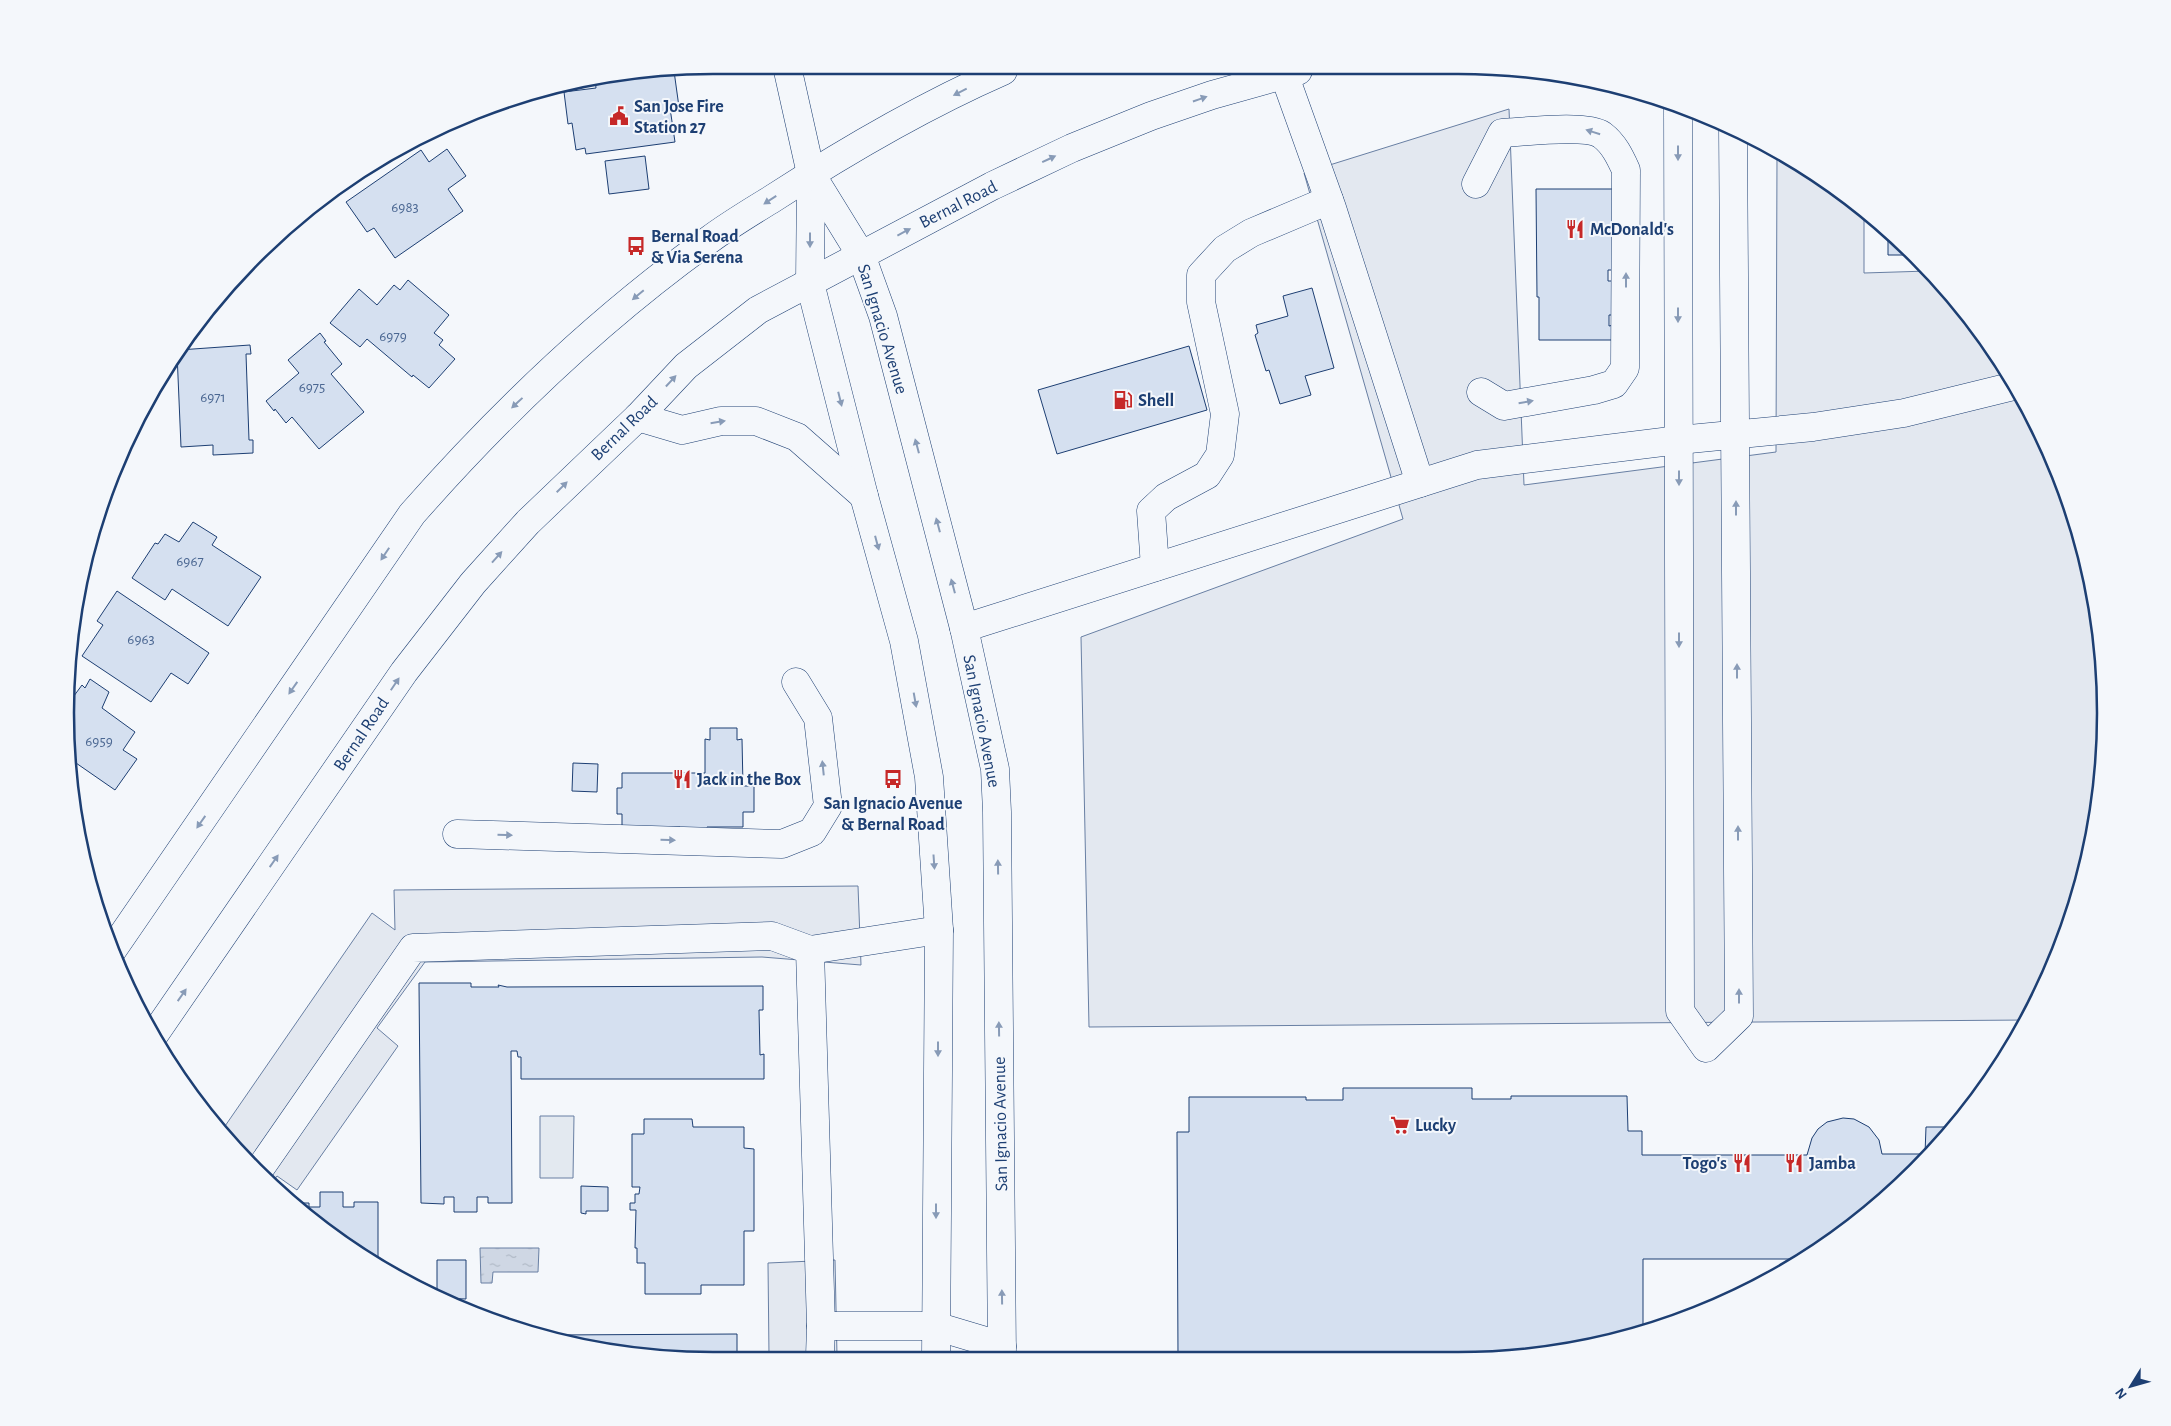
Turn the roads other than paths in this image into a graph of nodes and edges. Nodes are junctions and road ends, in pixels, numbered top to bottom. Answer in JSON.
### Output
{"nodes":[{"id":1,"x":789,"y":74,"type":"edge"},
{"id":2,"x":998,"y":74,"type":"edge"},
{"id":3,"x":1284,"y":74,"type":"edge"},
{"id":4,"x":1292,"y":74,"type":"edge"},
{"id":5,"x":1678,"y":113,"type":"edge"},
{"id":6,"x":1733,"y":136,"type":"edge"},
{"id":7,"x":811,"y":174,"type":"junction"},
{"id":8,"x":1476,"y":184,"type":"dead end"},
{"id":9,"x":1329,"y":200,"type":"junction"},
{"id":10,"x":862,"y":255,"type":"junction"},
{"id":11,"x":810,"y":283,"type":"junction"},
{"id":12,"x":2008,"y":387,"type":"edge"},
{"id":13,"x":1481,"y":392,"type":"dead end"},
{"id":14,"x":638,"y":417,"type":"junction"},
{"id":15,"x":1736,"y":436,"type":"junction"},
{"id":16,"x":1679,"y":440,"type":"junction"},
{"id":17,"x":1420,"y":483,"type":"junction"},
{"id":18,"x":864,"y":496,"type":"junction"},
{"id":19,"x":1155,"y":567,"type":"junction"},
{"id":20,"x":964,"y":628,"type":"junction"},
{"id":21,"x":796,"y":682,"type":"dead end"},
{"id":22,"x":457,"y":834,"type":"dead end"},
{"id":23,"x":939,"y":930,"type":"junction"},
{"id":24,"x":117,"y":943,"type":"edge"},
{"id":25,"x":810,"y":950,"type":"junction"},
{"id":26,"x":157,"y":1030,"type":"edge"},
{"id":27,"x":262,"y":1166,"type":"edge"},
{"id":28,"x":820,"y":1326,"type":"junction"},
{"id":29,"x":936,"y":1326,"type":"junction"},
{"id":30,"x":1002,"y":1351,"type":"edge"},
{"id":31,"x":820,"y":1352,"type":"edge"},
{"id":32,"x":936,"y":1352,"type":"edge"}],
"edges":[{"from":1,"to":7,"type":"main road","name":"San Ignacio Avenue"},
{"from":2,"to":7,"type":"main road","one_way":true},
{"from":10,"to":3,"type":"main road","name":"Bernal Road","one_way":true},
{"from":4,"to":9,"type":"main road"},
{"from":5,"to":16,"type":"main road","one_way":true},
{"from":6,"to":15,"type":"main road"},
{"from":7,"to":10,"type":"main road","name":"San Ignacio Avenue"},
{"from":7,"to":11,"type":"main road","name":"San Ignacio Avenue","one_way":true},
{"from":7,"to":24,"type":"main road","one_way":true},
{"from":13,"to":8,"type":"main road","one_way":true},
{"from":9,"to":17,"type":"main road"},
{"from":9,"to":19,"type":"main road"},
{"from":10,"to":11,"type":"main road","name":"Bernal Road"},
{"from":20,"to":10,"type":"main road","name":"San Ignacio Avenue","one_way":true},
{"from":14,"to":11,"type":"main road","name":"Bernal Road","one_way":true},
{"from":11,"to":18,"type":"main road","name":"San Ignacio Avenue","one_way":true},
{"from":12,"to":15,"type":"main road"},
{"from":14,"to":18,"type":"main road","one_way":true},
{"from":26,"to":14,"type":"main road","name":"Bernal Road","one_way":true},
{"from":15,"to":16,"type":"main road"},
{"from":16,"to":15,"type":"main road","one_way":true},
{"from":16,"to":17,"type":"main road"},
{"from":17,"to":19,"type":"main road"},
{"from":18,"to":23,"type":"main road","name":"San Ignacio Avenue","one_way":true},
{"from":19,"to":20,"type":"main road"},
{"from":30,"to":20,"type":"main road","name":"San Ignacio Avenue","one_way":true},
{"from":22,"to":21,"type":"main road","one_way":true},
{"from":23,"to":25,"type":"main road"},
{"from":23,"to":29,"type":"main road","name":"San Ignacio Avenue","one_way":true},
{"from":25,"to":27,"type":"main road"},
{"from":25,"to":28,"type":"main road"},
{"from":28,"to":29,"type":"main road"},
{"from":28,"to":31,"type":"main road"},
{"from":29,"to":30,"type":"main road"},
{"from":29,"to":32,"type":"main road","name":"San Ignacio Avenue"}]}
